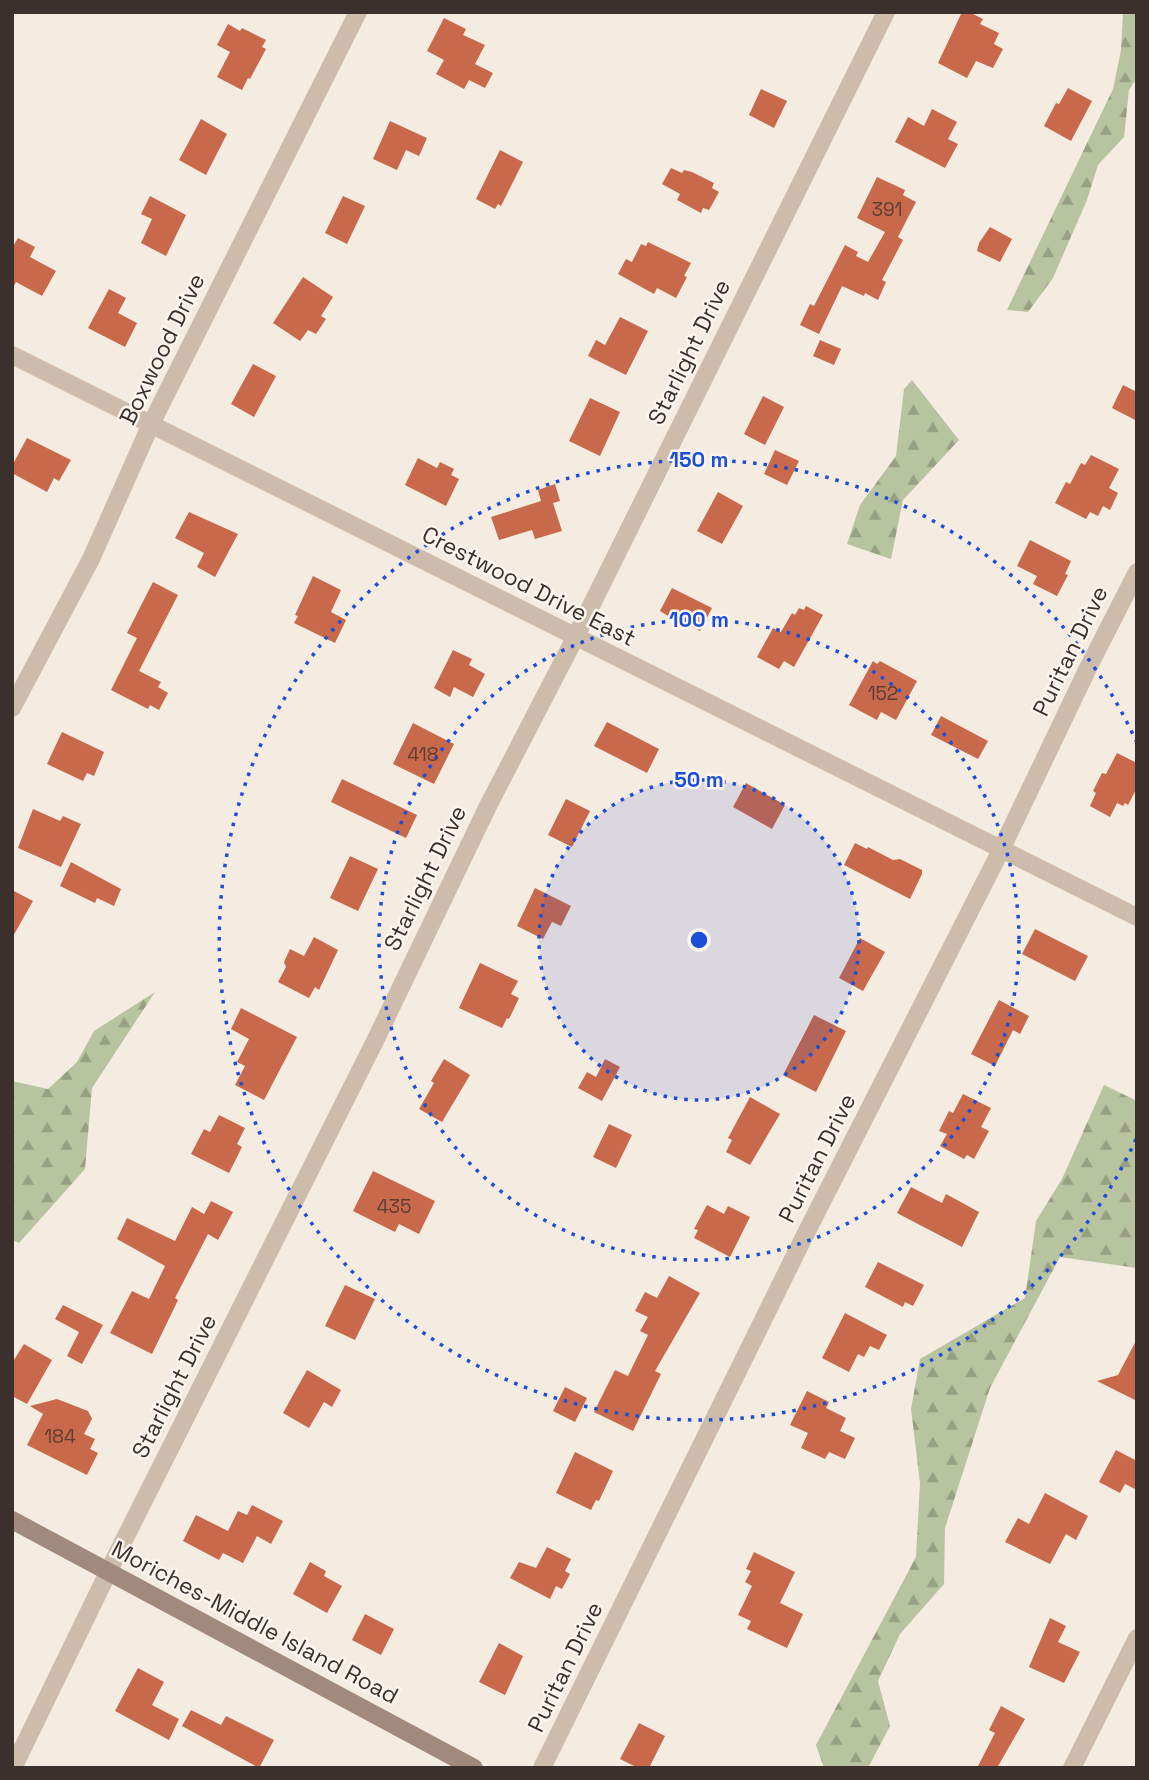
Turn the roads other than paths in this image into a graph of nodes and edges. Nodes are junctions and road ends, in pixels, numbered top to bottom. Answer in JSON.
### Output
{"nodes":[{"id":1,"x":358,"y":12,"type":"edge"},
{"id":2,"x":886,"y":12,"type":"edge"},
{"id":3,"x":12,"y":355,"type":"edge"},
{"id":4,"x":151,"y":424,"type":"junction"},
{"id":5,"x":1137,"y":572,"type":"edge"},
{"id":6,"x":576,"y":636,"type":"junction"},
{"id":7,"x":12,"y":708,"type":"edge"},
{"id":8,"x":1001,"y":850,"type":"junction"},
{"id":9,"x":1137,"y":917,"type":"edge"},
{"id":10,"x":12,"y":1520,"type":"edge"},
{"id":11,"x":109,"y":1572,"type":"junction"},
{"id":12,"x":1137,"y":1638,"type":"edge"},
{"id":13,"x":13,"y":1768,"type":"edge"},
{"id":14,"x":474,"y":1768,"type":"edge"},
{"id":15,"x":542,"y":1768,"type":"edge"},
{"id":16,"x":1072,"y":1768,"type":"edge"}],
"edges":[{"from":1,"to":4,"type":"street","name":"Boxwood Drive"},
{"from":2,"to":6,"type":"street","name":"Starlight Drive"},
{"from":3,"to":4,"type":"street","name":"Crestwood Drive East"},
{"from":4,"to":6,"type":"street","name":"Crestwood Drive East"},
{"from":4,"to":7,"type":"street","name":"Boxwood Drive"},
{"from":5,"to":8,"type":"street","name":"Puritan Drive"},
{"from":6,"to":8,"type":"street","name":"Crestwood Drive East"},
{"from":6,"to":11,"type":"street","name":"Starlight Drive"},
{"from":8,"to":9,"type":"street","name":"Crestwood Drive East"},
{"from":8,"to":15,"type":"street","name":"Puritan Drive"},
{"from":10,"to":11,"type":"main road","name":"Moriches-Middle Island Road"},
{"from":11,"to":13,"type":"street","name":"Starlight Drive"},
{"from":11,"to":14,"type":"main road","name":"Moriches-Middle Island Road"},
{"from":12,"to":16,"type":"street"}]}
